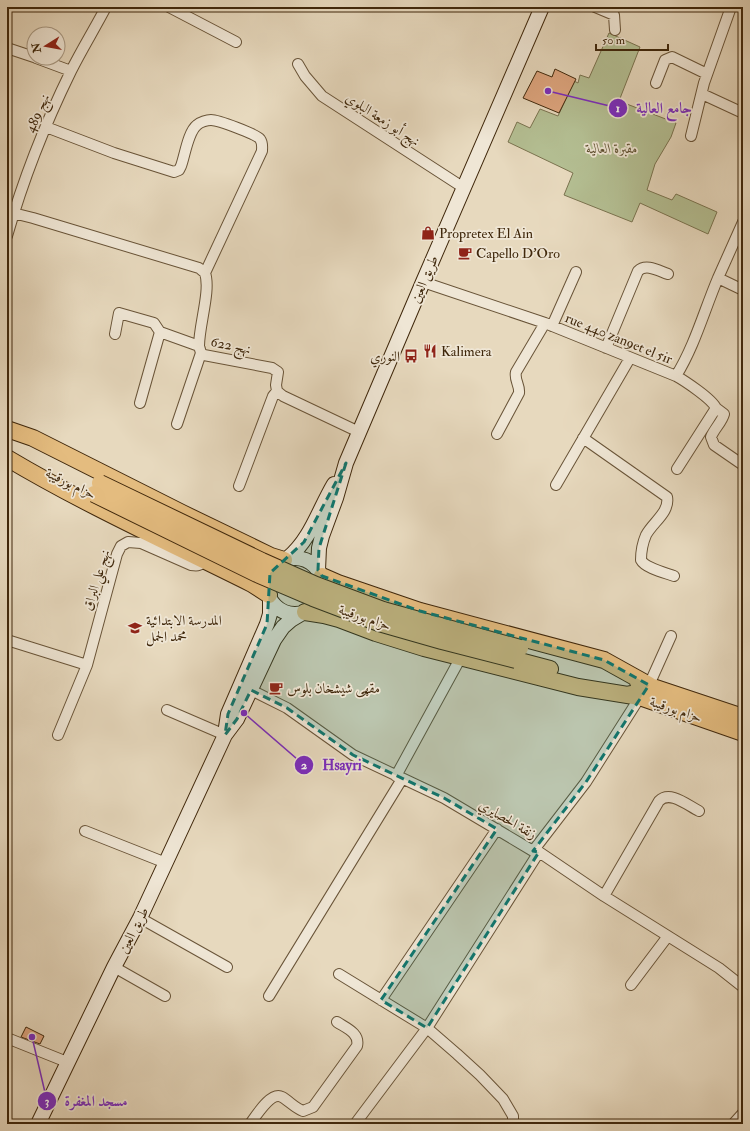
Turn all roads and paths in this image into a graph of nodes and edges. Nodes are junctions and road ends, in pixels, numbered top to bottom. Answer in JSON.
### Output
{"nodes":[{"id":1,"x":106,"y":7,"type":"edge"},
{"id":2,"x":169,"y":7,"type":"edge"},
{"id":3,"x":542,"y":7,"type":"edge"},
{"id":4,"x":595,"y":7,"type":"edge"},
{"id":5,"x":731,"y":7,"type":"edge"},
{"id":6,"x":614,"y":30,"type":"dead end"},
{"id":7,"x":236,"y":42,"type":"dead end"},
{"id":8,"x":7,"y":48,"type":"edge"},
{"id":9,"x":26,"y":55,"type":"edge"},
{"id":10,"x":298,"y":64,"type":"dead end"},
{"id":11,"x":57,"y":66,"type":"edge"},
{"id":12,"x":71,"y":71,"type":"junction"},
{"id":13,"x":707,"y":74,"type":"junction"},
{"id":14,"x":656,"y":83,"type":"dead end"},
{"id":15,"x":702,"y":94,"type":"junction"},
{"id":16,"x":743,"y":113,"type":"edge"},
{"id":17,"x":46,"y":127,"type":"junction"},
{"id":18,"x":691,"y":136,"type":"dead end"},
{"id":19,"x":464,"y":188,"type":"junction"},
{"id":20,"x":14,"y":213,"type":"junction"},
{"id":21,"x":743,"y":222,"type":"edge"},
{"id":22,"x":7,"y":236,"type":"edge"},
{"id":23,"x":576,"y":272,"type":"dead end"},
{"id":24,"x":205,"y":273,"type":"junction"},
{"id":25,"x":668,"y":274,"type":"dead end"},
{"id":26,"x":718,"y":278,"type":"junction"},
{"id":27,"x":423,"y":282,"type":"junction"},
{"id":28,"x":743,"y":290,"type":"edge"},
{"id":29,"x":548,"y":325,"type":"junction"},
{"id":30,"x":160,"y":332,"type":"junction"},
{"id":31,"x":115,"y":334,"type":"dead end"},
{"id":32,"x":606,"y":348,"type":"junction"},
{"id":33,"x":200,"y":349,"type":"junction"},
{"id":34,"x":630,"y":358,"type":"junction"},
{"id":35,"x":676,"y":376,"type":"junction"},
{"id":36,"x":277,"y":391,"type":"junction"},
{"id":37,"x":140,"y":403,"type":"dead end"},
{"id":38,"x":716,"y":408,"type":"junction"},
{"id":39,"x":177,"y":424,"type":"dead end"},
{"id":40,"x":7,"y":429,"type":"edge"},
{"id":41,"x":359,"y":432,"type":"junction"},
{"id":42,"x":497,"y":434,"type":"dead end"},
{"id":43,"x":7,"y":437,"type":"edge"},
{"id":44,"x":583,"y":438,"type":"junction"},
{"id":45,"x":7,"y":452,"type":"edge"},
{"id":46,"x":7,"y":458,"type":"edge"},
{"id":47,"x":346,"y":463,"type":"junction"},
{"id":48,"x":743,"y":465,"type":"edge"},
{"id":49,"x":677,"y":469,"type":"dead end"},
{"id":50,"x":556,"y":485,"type":"dead end"},
{"id":51,"x":239,"y":486,"type":"dead end"},
{"id":52,"x":97,"y":488,"type":"junction"},
{"id":53,"x":286,"y":559,"type":"junction"},
{"id":54,"x":204,"y":560,"type":"junction"},
{"id":55,"x":320,"y":573,"type":"junction"},
{"id":56,"x":674,"y":576,"type":"dead end"},
{"id":57,"x":270,"y":597,"type":"junction"},
{"id":58,"x":303,"y":613,"type":"junction"},
{"id":59,"x":671,"y":636,"type":"dead end"},
{"id":60,"x":7,"y":640,"type":"edge"},
{"id":61,"x":461,"y":657,"type":"junction"},
{"id":62,"x":86,"y":665,"type":"junction"},
{"id":63,"x":251,"y":690,"type":"junction"},
{"id":64,"x":644,"y":691,"type":"junction"},
{"id":65,"x":167,"y":710,"type":"dead end"},
{"id":66,"x":743,"y":717,"type":"edge"},
{"id":67,"x":743,"y":733,"type":"edge"},
{"id":68,"x":58,"y":735,"type":"dead end"},
{"id":69,"x":225,"y":735,"type":"junction"},
{"id":70,"x":399,"y":778,"type":"junction"},
{"id":71,"x":699,"y":811,"type":"dead end"},
{"id":72,"x":497,"y":829,"type":"junction"},
{"id":73,"x":85,"y":831,"type":"dead end"},
{"id":74,"x":536,"y":851,"type":"junction"},
{"id":75,"x":166,"y":863,"type":"junction"},
{"id":76,"x":604,"y":896,"type":"junction"},
{"id":77,"x":140,"y":918,"type":"junction"},
{"id":78,"x":668,"y":936,"type":"junction"},
{"id":79,"x":114,"y":967,"type":"junction"},
{"id":80,"x":227,"y":967,"type":"dead end"},
{"id":81,"x":339,"y":974,"type":"dead end"},
{"id":82,"x":631,"y":984,"type":"dead end"},
{"id":83,"x":743,"y":987,"type":"edge"},
{"id":84,"x":165,"y":996,"type":"dead end"},
{"id":85,"x":269,"y":996,"type":"dead end"},
{"id":86,"x":380,"y":1000,"type":"junction"},
{"id":87,"x":337,"y":1022,"type":"dead end"},
{"id":88,"x":427,"y":1028,"type":"junction"},
{"id":89,"x":7,"y":1038,"type":"edge"},
{"id":90,"x":67,"y":1062,"type":"junction"},
{"id":91,"x":38,"y":1124,"type":"edge"},
{"id":92,"x":250,"y":1124,"type":"edge"},
{"id":93,"x":355,"y":1124,"type":"edge"},
{"id":94,"x":513,"y":1124,"type":"edge"}],
"edges":[{"from":1,"to":12,"type":"street","name":"نهج 489"},
{"from":2,"to":7,"type":"street"},
{"from":3,"to":19,"type":"main road","name":"طريق العين"},
{"from":4,"to":6,"type":"street"},
{"from":5,"to":13,"type":"street"},
{"from":8,"to":9,"type":"street"},
{"from":10,"to":19,"type":"street","name":"نهج أبو زمعة البلوي"},
{"from":11,"to":12,"type":"street"},
{"from":12,"to":17,"type":"street","name":"نهج 489"},
{"from":13,"to":14,"type":"street"},
{"from":13,"to":15,"type":"street"},
{"from":15,"to":16,"type":"street"},
{"from":15,"to":18,"type":"street"},
{"from":17,"to":20,"type":"street","name":"نهج 489"},
{"from":17,"to":24,"type":"street"},
{"from":19,"to":27,"type":"main road","name":"طريق العين"},
{"from":20,"to":22,"type":"street","name":"نهج 489"},
{"from":20,"to":24,"type":"street"},
{"from":21,"to":26,"type":"street","name":"rue 440 zan9et el 5ir"},
{"from":23,"to":29,"type":"street"},
{"from":24,"to":33,"type":"street"},
{"from":25,"to":32,"type":"street"},
{"from":26,"to":28,"type":"street"},
{"from":26,"to":35,"type":"street","name":"rue 440 zan9et el 5ir"},
{"from":27,"to":29,"type":"street","name":"rue 440 zan9et el 5ir"},
{"from":27,"to":41,"type":"main road","name":"طريق العين"},
{"from":29,"to":32,"type":"street","name":"rue 440 zan9et el 5ir"},
{"from":29,"to":42,"type":"street"},
{"from":30,"to":31,"type":"street","name":"نهج 622"},
{"from":30,"to":33,"type":"street","name":"نهج 622"},
{"from":30,"to":37,"type":"street"},
{"from":32,"to":34,"type":"street","name":"rue 440 zan9et el 5ir"},
{"from":33,"to":36,"type":"street","name":"نهج 622"},
{"from":33,"to":39,"type":"street"},
{"from":34,"to":35,"type":"street","name":"rue 440 zan9et el 5ir"},
{"from":34,"to":44,"type":"street"},
{"from":35,"to":38,"type":"street"},
{"from":36,"to":41,"type":"street"},
{"from":36,"to":51,"type":"street","name":"نهج 622"},
{"from":38,"to":48,"type":"street"},
{"from":38,"to":49,"type":"street"},
{"from":40,"to":53,"type":"highway"},
{"from":41,"to":47,"type":"main road","name":"طريق العين"},
{"from":43,"to":52,"type":"highway","name":"حزام بورقيبة"},
{"from":44,"to":50,"type":"street"},
{"from":44,"to":56,"type":"street"},
{"from":45,"to":52,"type":"highway","name":"حزام بورقيبة"},
{"from":46,"to":54,"type":"highway"},
{"from":47,"to":53,"type":"main road","name":"طريق العين"},
{"from":47,"to":55,"type":"main road","name":"طريق العين"},
{"from":52,"to":64,"type":"highway","name":"حزام بورقيبة","bridge":true},
{"from":53,"to":55,"type":"main road"},
{"from":53,"to":57,"type":"main road"},
{"from":54,"to":57,"type":"highway"},
{"from":54,"to":62,"type":"street","name":"نهج علي البراق"},
{"from":55,"to":58,"type":"main road"},
{"from":55,"to":64,"type":"highway"},
{"from":57,"to":58,"type":"main road"},
{"from":57,"to":69,"type":"main road","name":"طريق العين"},
{"from":58,"to":61,"type":"highway"},
{"from":58,"to":63,"type":"main road","name":"طريق العين"},
{"from":59,"to":64,"type":"street"},
{"from":60,"to":62,"type":"street"},
{"from":61,"to":64,"type":"highway"},
{"from":61,"to":70,"type":"street"},
{"from":62,"to":68,"type":"street"},
{"from":63,"to":69,"type":"main road","name":"طريق العين"},
{"from":63,"to":70,"type":"street","name":"زنقة الحصايري"},
{"from":64,"to":66,"type":"highway","name":"حزام بورقيبة"},
{"from":64,"to":67,"type":"highway","name":"حزام بورقيبة"},
{"from":64,"to":74,"type":"street"},
{"from":65,"to":69,"type":"street"},
{"from":69,"to":75,"type":"main road","name":"طريق العين"},
{"from":70,"to":72,"type":"street","name":"زنقة الحصايري"},
{"from":70,"to":85,"type":"street"},
{"from":71,"to":76,"type":"street"},
{"from":72,"to":74,"type":"street","name":"زنقة الحصايري"},
{"from":72,"to":86,"type":"street"},
{"from":73,"to":75,"type":"street"},
{"from":74,"to":76,"type":"street","name":"زنقة الحصايري"},
{"from":74,"to":88,"type":"street"},
{"from":75,"to":77,"type":"main road","name":"طريق العين"},
{"from":76,"to":78,"type":"street","name":"زنقة الحصايري"},
{"from":77,"to":79,"type":"main road","name":"طريق العين"},
{"from":77,"to":80,"type":"street"},
{"from":78,"to":82,"type":"street"},
{"from":78,"to":83,"type":"street","name":"زنقة الحصايري"},
{"from":79,"to":84,"type":"street"},
{"from":79,"to":90,"type":"main road","name":"طريق العين"},
{"from":81,"to":86,"type":"street"},
{"from":86,"to":88,"type":"street"},
{"from":87,"to":92,"type":"street"},
{"from":88,"to":93,"type":"street"},
{"from":88,"to":94,"type":"street"},
{"from":89,"to":90,"type":"street"},
{"from":90,"to":91,"type":"main road","name":"طريق العين"}]}
